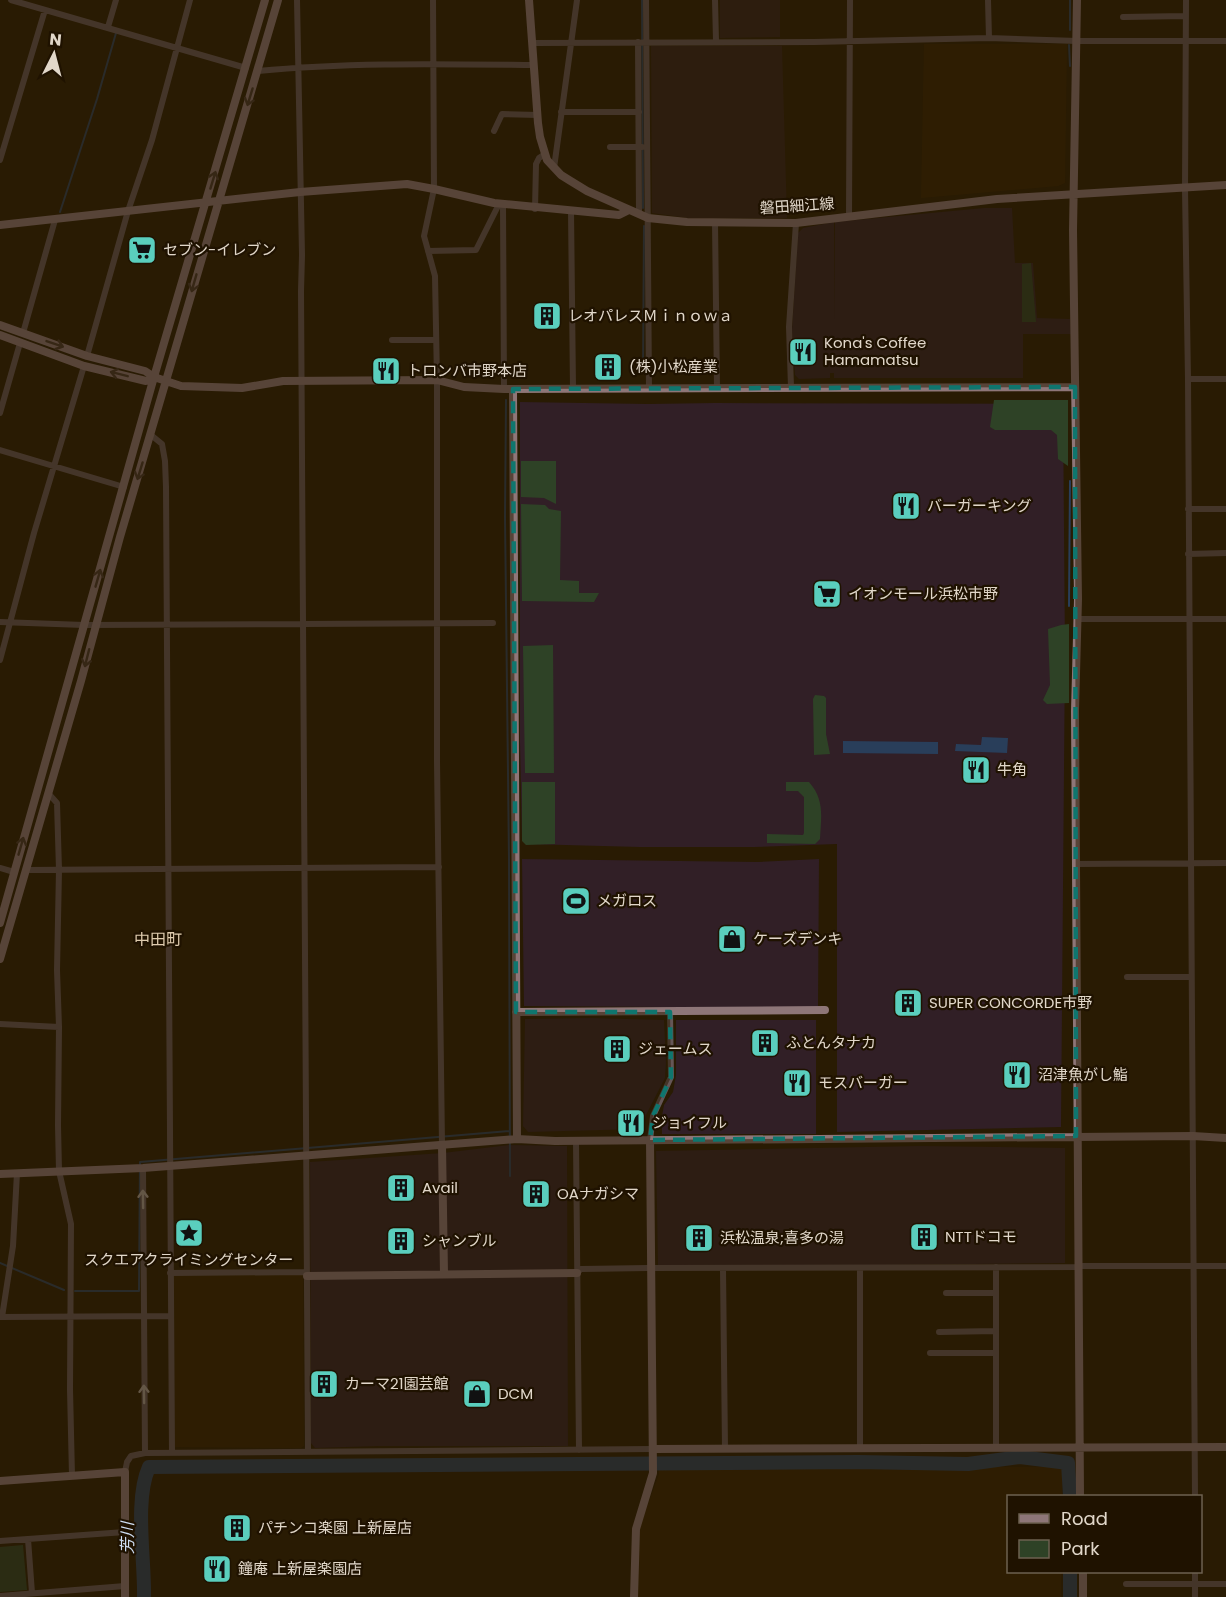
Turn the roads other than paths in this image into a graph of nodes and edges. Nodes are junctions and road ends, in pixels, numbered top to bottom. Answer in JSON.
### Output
{"nodes":[{"id":1,"x":11,"y":0,"type":"edge"},
{"id":2,"x":116,"y":0,"type":"edge"},
{"id":3,"x":190,"y":0,"type":"edge"},
{"id":4,"x":265,"y":0,"type":"edge"},
{"id":5,"x":278,"y":0,"type":"edge"},
{"id":6,"x":297,"y":0,"type":"edge"},
{"id":7,"x":433,"y":0,"type":"edge"},
{"id":8,"x":529,"y":0,"type":"edge"},
{"id":9,"x":577,"y":0,"type":"edge"},
{"id":10,"x":646,"y":0,"type":"edge"},
{"id":11,"x":715,"y":0,"type":"edge"},
{"id":12,"x":850,"y":0,"type":"edge"},
{"id":13,"x":988,"y":0,"type":"edge"},
{"id":14,"x":1077,"y":0,"type":"edge"},
{"id":15,"x":1186,"y":0,"type":"edge"},
{"id":16,"x":45,"y":10,"type":"junction"},
{"id":17,"x":1186,"y":16,"type":"junction"},
{"id":18,"x":1122,"y":17,"type":"dead end"},
{"id":19,"x":108,"y":27,"type":"junction"},
{"id":20,"x":988,"y":38,"type":"junction"},
{"id":21,"x":716,"y":41,"type":"junction"},
{"id":22,"x":850,"y":41,"type":"junction"},
{"id":23,"x":1077,"y":41,"type":"junction"},
{"id":24,"x":1226,"y":41,"type":"edge"},
{"id":25,"x":571,"y":42,"type":"junction"},
{"id":26,"x":642,"y":42,"type":"junction"},
{"id":27,"x":1186,"y":42,"type":"junction"},
{"id":28,"x":532,"y":43,"type":"junction"},
{"id":29,"x":177,"y":47,"type":"junction"},
{"id":30,"x":433,"y":64,"type":"junction"},
{"id":31,"x":534,"y":65,"type":"junction"},
{"id":32,"x":299,"y":67,"type":"junction"},
{"id":33,"x":246,"y":68,"type":"junction"},
{"id":34,"x":258,"y":71,"type":"junction"},
{"id":35,"x":561,"y":112,"type":"junction"},
{"id":36,"x":639,"y":112,"type":"junction"},
{"id":37,"x":538,"y":115,"type":"junction"},
{"id":38,"x":494,"y":131,"type":"dead end"},
{"id":39,"x":610,"y":147,"type":"dead end"},
{"id":40,"x":643,"y":147,"type":"junction"},
{"id":41,"x":545,"y":154,"type":"junction"},
{"id":42,"x":0,"y":160,"type":"edge"},
{"id":43,"x":554,"y":168,"type":"junction"},
{"id":44,"x":1226,"y":185,"type":"edge"},
{"id":45,"x":434,"y":189,"type":"junction"},
{"id":46,"x":1185,"y":189,"type":"junction"},
{"id":47,"x":300,"y":192,"type":"junction"},
{"id":48,"x":1074,"y":195,"type":"junction"},
{"id":49,"x":218,"y":201,"type":"junction"},
{"id":50,"x":206,"y":203,"type":"junction"},
{"id":51,"x":501,"y":204,"type":"junction"},
{"id":52,"x":535,"y":209,"type":"junction"},
{"id":53,"x":628,"y":210,"type":"junction"},
{"id":54,"x":128,"y":211,"type":"junction"},
{"id":55,"x":571,"y":212,"type":"junction"},
{"id":56,"x":643,"y":216,"type":"junction"},
{"id":57,"x":849,"y":216,"type":"junction"},
{"id":58,"x":55,"y":220,"type":"junction"},
{"id":59,"x":715,"y":222,"type":"junction"},
{"id":60,"x":796,"y":223,"type":"junction"},
{"id":61,"x":0,"y":225,"type":"edge"},
{"id":62,"x":428,"y":250,"type":"junction"},
{"id":63,"x":0,"y":325,"type":"edge"},
{"id":64,"x":23,"y":333,"type":"junction"},
{"id":65,"x":0,"y":335,"type":"edge"},
{"id":66,"x":392,"y":340,"type":"dead end"},
{"id":67,"x":436,"y":340,"type":"junction"},
{"id":68,"x":20,"y":343,"type":"junction"},
{"id":69,"x":87,"y":356,"type":"junction"},
{"id":70,"x":84,"y":366,"type":"junction"},
{"id":71,"x":154,"y":377,"type":"junction"},
{"id":72,"x":1188,"y":379,"type":"junction"},
{"id":73,"x":1226,"y":379,"type":"edge"},
{"id":74,"x":166,"y":380,"type":"junction"},
{"id":75,"x":301,"y":380,"type":"junction"},
{"id":76,"x":437,"y":380,"type":"junction"},
{"id":77,"x":791,"y":387,"type":"junction"},
{"id":78,"x":1075,"y":387,"type":"junction"},
{"id":79,"x":717,"y":388,"type":"junction"},
{"id":80,"x":509,"y":389,"type":"junction"},
{"id":81,"x":573,"y":389,"type":"junction"},
{"id":82,"x":649,"y":389,"type":"junction"},
{"id":83,"x":1,"y":405,"type":"edge"},
{"id":84,"x":0,"y":413,"type":"edge"},
{"id":85,"x":151,"y":435,"type":"junction"},
{"id":86,"x":0,"y":450,"type":"edge"},
{"id":87,"x":54,"y":466,"type":"junction"},
{"id":88,"x":124,"y":487,"type":"junction"},
{"id":89,"x":1188,"y":509,"type":"junction"},
{"id":90,"x":1226,"y":509,"type":"edge"},
{"id":91,"x":1226,"y":553,"type":"edge"},
{"id":92,"x":1188,"y":554,"type":"junction"},
{"id":93,"x":1078,"y":619,"type":"junction"},
{"id":94,"x":1190,"y":619,"type":"junction"},
{"id":95,"x":1226,"y":619,"type":"edge"},
{"id":96,"x":0,"y":622,"type":"edge"},
{"id":97,"x":11,"y":622,"type":"junction"},
{"id":98,"x":302,"y":623,"type":"junction"},
{"id":99,"x":493,"y":623,"type":"dead end"},
{"id":100,"x":95,"y":624,"type":"junction"},
{"id":101,"x":167,"y":624,"type":"junction"},
{"id":102,"x":438,"y":624,"type":"junction"},
{"id":103,"x":84,"y":625,"type":"junction"},
{"id":104,"x":0,"y":660,"type":"edge"},
{"id":105,"x":48,"y":793,"type":"junction"},
{"id":106,"x":1226,"y":863,"type":"edge"},
{"id":107,"x":1076,"y":864,"type":"junction"},
{"id":108,"x":1191,"y":864,"type":"junction"},
{"id":109,"x":439,"y":867,"type":"junction"},
{"id":110,"x":0,"y":868,"type":"edge"},
{"id":111,"x":304,"y":868,"type":"junction"},
{"id":112,"x":168,"y":869,"type":"junction"},
{"id":113,"x":26,"y":870,"type":"junction"},
{"id":114,"x":59,"y":870,"type":"junction"},
{"id":115,"x":14,"y":872,"type":"junction"},
{"id":116,"x":0,"y":923,"type":"edge"},
{"id":117,"x":0,"y":959,"type":"edge"},
{"id":118,"x":1127,"y":977,"type":"dead end"},
{"id":119,"x":1191,"y":977,"type":"junction"},
{"id":120,"x":825,"y":1011,"type":"dead end"},
{"id":121,"x":516,"y":1012,"type":"junction"},
{"id":122,"x":670,"y":1012,"type":"junction"},
{"id":123,"x":0,"y":1024,"type":"edge"},
{"id":124,"x":59,"y":1027,"type":"junction"},
{"id":125,"x":517,"y":1129,"type":"junction"},
{"id":126,"x":1076,"y":1136,"type":"junction"},
{"id":127,"x":1192,"y":1136,"type":"junction"},
{"id":128,"x":1226,"y":1138,"type":"edge"},
{"id":129,"x":517,"y":1139,"type":"junction"},
{"id":130,"x":650,"y":1140,"type":"junction"},
{"id":131,"x":530,"y":1141,"type":"junction"},
{"id":132,"x":576,"y":1141,"type":"junction"},
{"id":133,"x":442,"y":1145,"type":"junction"},
{"id":134,"x":305,"y":1154,"type":"junction"},
{"id":135,"x":170,"y":1166,"type":"junction"},
{"id":136,"x":143,"y":1168,"type":"junction"},
{"id":137,"x":59,"y":1171,"type":"junction"},
{"id":138,"x":17,"y":1173,"type":"junction"},
{"id":139,"x":0,"y":1174,"type":"edge"},
{"id":140,"x":1226,"y":1266,"type":"edge"},
{"id":141,"x":996,"y":1267,"type":"junction"},
{"id":142,"x":1075,"y":1267,"type":"junction"},
{"id":143,"x":1194,"y":1267,"type":"junction"},
{"id":144,"x":723,"y":1269,"type":"junction"},
{"id":145,"x":860,"y":1269,"type":"junction"},
{"id":146,"x":651,"y":1270,"type":"junction"},
{"id":147,"x":170,"y":1273,"type":"junction"},
{"id":148,"x":577,"y":1273,"type":"junction"},
{"id":149,"x":307,"y":1274,"type":"junction"},
{"id":150,"x":444,"y":1274,"type":"junction"},
{"id":151,"x":946,"y":1293,"type":"dead end"},
{"id":152,"x":996,"y":1293,"type":"junction"},
{"id":153,"x":143,"y":1316,"type":"junction"},
{"id":154,"x":171,"y":1316,"type":"junction"},
{"id":155,"x":1,"y":1317,"type":"edge"},
{"id":156,"x":70,"y":1317,"type":"junction"},
{"id":157,"x":996,"y":1331,"type":"junction"},
{"id":158,"x":939,"y":1332,"type":"dead end"},
{"id":159,"x":930,"y":1353,"type":"dead end"},
{"id":160,"x":996,"y":1353,"type":"junction"},
{"id":161,"x":1079,"y":1447,"type":"junction"},
{"id":162,"x":1195,"y":1447,"type":"junction"},
{"id":163,"x":1226,"y":1447,"type":"edge"},
{"id":164,"x":860,"y":1448,"type":"junction"},
{"id":165,"x":996,"y":1448,"type":"junction"},
{"id":166,"x":653,"y":1449,"type":"junction"},
{"id":167,"x":724,"y":1449,"type":"junction"},
{"id":168,"x":579,"y":1450,"type":"junction"},
{"id":169,"x":308,"y":1452,"type":"junction"},
{"id":170,"x":145,"y":1453,"type":"junction"},
{"id":171,"x":172,"y":1453,"type":"junction"},
{"id":172,"x":125,"y":1472,"type":"junction"},
{"id":173,"x":72,"y":1476,"type":"junction"},
{"id":174,"x":0,"y":1481,"type":"edge"},
{"id":175,"x":1080,"y":1495,"type":"edge"},
{"id":176,"x":1195,"y":1495,"type":"edge"},
{"id":177,"x":125,"y":1533,"type":"junction"},
{"id":178,"x":28,"y":1539,"type":"junction"},
{"id":179,"x":0,"y":1541,"type":"edge"},
{"id":180,"x":1083,"y":1573,"type":"edge"},
{"id":181,"x":1195,"y":1573,"type":"edge"},
{"id":182,"x":1126,"y":1584,"type":"dead end"},
{"id":183,"x":1196,"y":1584,"type":"junction"},
{"id":184,"x":1226,"y":1584,"type":"edge"},
{"id":185,"x":125,"y":1586,"type":"junction"},
{"id":186,"x":32,"y":1593,"type":"junction"},
{"id":187,"x":0,"y":1596,"type":"edge"},
{"id":188,"x":125,"y":1597,"type":"edge"},
{"id":189,"x":634,"y":1597,"type":"edge"},
{"id":190,"x":1083,"y":1597,"type":"edge"},
{"id":191,"x":1196,"y":1597,"type":"edge"}],
"edges":[{"from":1,"to":16,"type":"street"},
{"from":2,"to":19,"type":"street"},
{"from":3,"to":29,"type":"street"},
{"from":4,"to":33,"type":"street"},
{"from":5,"to":34,"type":"street"},
{"from":6,"to":32,"type":"street"},
{"from":7,"to":30,"type":"street"},
{"from":8,"to":28,"type":"street","name":"磐田細江線"},
{"from":9,"to":25,"type":"street"},
{"from":10,"to":26,"type":"street"},
{"from":11,"to":21,"type":"street"},
{"from":12,"to":22,"type":"street"},
{"from":13,"to":20,"type":"street"},
{"from":14,"to":23,"type":"street"},
{"from":15,"to":17,"type":"street"},
{"from":16,"to":19,"type":"street"},
{"from":16,"to":42,"type":"street"},
{"from":17,"to":18,"type":"street"},
{"from":17,"to":27,"type":"street"},
{"from":19,"to":29,"type":"street"},
{"from":20,"to":22,"type":"street"},
{"from":20,"to":23,"type":"street"},
{"from":21,"to":22,"type":"street"},
{"from":21,"to":26,"type":"street"},
{"from":22,"to":57,"type":"street"},
{"from":23,"to":27,"type":"street"},
{"from":23,"to":48,"type":"street"},
{"from":24,"to":27,"type":"street"},
{"from":25,"to":26,"type":"street"},
{"from":25,"to":28,"type":"street"},
{"from":25,"to":35,"type":"street"},
{"from":26,"to":36,"type":"street"},
{"from":26,"to":40,"type":"street"},
{"from":27,"to":46,"type":"street"},
{"from":28,"to":31,"type":"street","name":"磐田細江線"},
{"from":29,"to":33,"type":"street"},
{"from":29,"to":54,"type":"street"},
{"from":30,"to":31,"type":"street"},
{"from":30,"to":32,"type":"street"},
{"from":30,"to":45,"type":"street"},
{"from":31,"to":37,"type":"street","name":"磐田細江線"},
{"from":32,"to":34,"type":"street"},
{"from":32,"to":47,"type":"street"},
{"from":50,"to":33,"type":"street","one_way":true},
{"from":34,"to":49,"type":"street","one_way":true},
{"from":35,"to":36,"type":"street"},
{"from":35,"to":43,"type":"street"},
{"from":36,"to":40,"type":"street"},
{"from":37,"to":38,"type":"street"},
{"from":37,"to":41,"type":"street","name":"磐田細江線"},
{"from":39,"to":40,"type":"street"},
{"from":40,"to":56,"type":"street"},
{"from":41,"to":43,"type":"street","name":"磐田細江線"},
{"from":41,"to":52,"type":"street"},
{"from":43,"to":53,"type":"street","name":"磐田細江線"},
{"from":44,"to":46,"type":"street","name":"磐田細江線"},
{"from":45,"to":47,"type":"street"},
{"from":45,"to":51,"type":"street"},
{"from":45,"to":62,"type":"street"},
{"from":46,"to":48,"type":"street","name":"磐田細江線"},
{"from":46,"to":72,"type":"street"},
{"from":47,"to":49,"type":"street"},
{"from":47,"to":75,"type":"street"},
{"from":48,"to":57,"type":"street","name":"磐田細江線"},
{"from":48,"to":78,"type":"street"},
{"from":49,"to":50,"type":"street"},
{"from":49,"to":74,"type":"street","one_way":true},
{"from":50,"to":54,"type":"street"},
{"from":50,"to":71,"type":"street"},
{"from":51,"to":52,"type":"street"},
{"from":51,"to":62,"type":"street"},
{"from":51,"to":80,"type":"street"},
{"from":52,"to":55,"type":"street"},
{"from":53,"to":55,"type":"street"},
{"from":53,"to":56,"type":"street","name":"磐田細江線"},
{"from":54,"to":58,"type":"street"},
{"from":54,"to":69,"type":"street"},
{"from":55,"to":81,"type":"street"},
{"from":56,"to":59,"type":"street","name":"磐田細江線"},
{"from":56,"to":82,"type":"street"},
{"from":57,"to":60,"type":"street","name":"磐田細江線"},
{"from":58,"to":61,"type":"street"},
{"from":58,"to":64,"type":"street"},
{"from":59,"to":60,"type":"street","name":"磐田細江線"},
{"from":59,"to":79,"type":"street"},
{"from":60,"to":77,"type":"street"},
{"from":62,"to":67,"type":"street"},
{"from":63,"to":64,"type":"street"},
{"from":64,"to":69,"type":"street","one_way":true},
{"from":65,"to":68,"type":"street"},
{"from":66,"to":67,"type":"street"},
{"from":67,"to":76,"type":"street"},
{"from":68,"to":70,"type":"street"},
{"from":68,"to":83,"type":"street"},
{"from":69,"to":71,"type":"street"},
{"from":71,"to":70,"type":"street","one_way":true},
{"from":70,"to":87,"type":"street"},
{"from":71,"to":74,"type":"street"},
{"from":71,"to":88,"type":"street"},
{"from":72,"to":73,"type":"street"},
{"from":72,"to":89,"type":"street"},
{"from":74,"to":75,"type":"street"},
{"from":74,"to":85,"type":"street"},
{"from":75,"to":76,"type":"street"},
{"from":75,"to":98,"type":"street"},
{"from":76,"to":80,"type":"street"},
{"from":76,"to":102,"type":"street"},
{"from":77,"to":78,"type":"street"},
{"from":77,"to":79,"type":"street"},
{"from":78,"to":93,"type":"street"},
{"from":79,"to":82,"type":"street"},
{"from":80,"to":81,"type":"street"},
{"from":80,"to":121,"type":"street"},
{"from":81,"to":82,"type":"street"},
{"from":83,"to":84,"type":"street"},
{"from":85,"to":100,"type":"street","one_way":true},
{"from":85,"to":101,"type":"street"},
{"from":86,"to":87,"type":"street"},
{"from":87,"to":88,"type":"street"},
{"from":87,"to":97,"type":"street"},
{"from":103,"to":88,"type":"street","one_way":true},
{"from":89,"to":90,"type":"street"},
{"from":89,"to":92,"type":"street"},
{"from":91,"to":92,"type":"street"},
{"from":92,"to":94,"type":"street"},
{"from":93,"to":94,"type":"street"},
{"from":93,"to":107,"type":"street"},
{"from":94,"to":95,"type":"street"},
{"from":94,"to":108,"type":"street"},
{"from":96,"to":97,"type":"street"},
{"from":97,"to":103,"type":"street"},
{"from":97,"to":104,"type":"street"},
{"from":98,"to":101,"type":"street"},
{"from":98,"to":102,"type":"street"},
{"from":98,"to":111,"type":"street"},
{"from":99,"to":102,"type":"street"},
{"from":100,"to":101,"type":"street"},
{"from":100,"to":103,"type":"street"},
{"from":100,"to":105,"type":"street","one_way":true},
{"from":101,"to":112,"type":"street"},
{"from":102,"to":109,"type":"street"},
{"from":115,"to":103,"type":"street","one_way":true},
{"from":105,"to":113,"type":"street"},
{"from":105,"to":114,"type":"street"},
{"from":106,"to":108,"type":"street"},
{"from":107,"to":108,"type":"street"},
{"from":107,"to":126,"type":"street"},
{"from":108,"to":119,"type":"street"},
{"from":109,"to":111,"type":"street"},
{"from":109,"to":133,"type":"street"},
{"from":110,"to":115,"type":"street"},
{"from":111,"to":112,"type":"street"},
{"from":111,"to":134,"type":"street"},
{"from":112,"to":114,"type":"street"},
{"from":112,"to":135,"type":"street"},
{"from":113,"to":114,"type":"street"},
{"from":113,"to":117,"type":"street"},
{"from":114,"to":124,"type":"street"},
{"from":115,"to":116,"type":"street"},
{"from":118,"to":119,"type":"street"},
{"from":119,"to":127,"type":"street"},
{"from":120,"to":122,"type":"street"},
{"from":121,"to":122,"type":"street"},
{"from":121,"to":125,"type":"street"},
{"from":122,"to":130,"type":"street"},
{"from":123,"to":124,"type":"street"},
{"from":124,"to":137,"type":"street"},
{"from":125,"to":129,"type":"street"},
{"from":125,"to":131,"type":"street"},
{"from":126,"to":127,"type":"street"},
{"from":126,"to":130,"type":"street"},
{"from":126,"to":142,"type":"street"},
{"from":127,"to":128,"type":"street"},
{"from":127,"to":143,"type":"street"},
{"from":129,"to":131,"type":"street"},
{"from":129,"to":133,"type":"street"},
{"from":130,"to":132,"type":"street"},
{"from":130,"to":146,"type":"street"},
{"from":131,"to":132,"type":"street"},
{"from":132,"to":148,"type":"street"},
{"from":133,"to":134,"type":"street"},
{"from":133,"to":150,"type":"street"},
{"from":134,"to":135,"type":"street"},
{"from":134,"to":149,"type":"street"},
{"from":135,"to":136,"type":"street"},
{"from":135,"to":147,"type":"street"},
{"from":136,"to":137,"type":"street"},
{"from":153,"to":136,"type":"street","one_way":true},
{"from":137,"to":138,"type":"street"},
{"from":137,"to":156,"type":"street"},
{"from":138,"to":139,"type":"street"},
{"from":138,"to":155,"type":"street"},
{"from":140,"to":143,"type":"street"},
{"from":141,"to":142,"type":"street"},
{"from":141,"to":145,"type":"street"},
{"from":141,"to":152,"type":"street"},
{"from":142,"to":143,"type":"street"},
{"from":142,"to":161,"type":"street"},
{"from":143,"to":162,"type":"street"},
{"from":144,"to":145,"type":"street"},
{"from":144,"to":146,"type":"street"},
{"from":144,"to":167,"type":"street"},
{"from":145,"to":164,"type":"street"},
{"from":146,"to":148,"type":"street"},
{"from":146,"to":166,"type":"street"},
{"from":147,"to":149,"type":"street"},
{"from":147,"to":154,"type":"street"},
{"from":148,"to":150,"type":"street"},
{"from":148,"to":168,"type":"street"},
{"from":149,"to":150,"type":"street"},
{"from":149,"to":169,"type":"street"},
{"from":151,"to":152,"type":"street"},
{"from":152,"to":157,"type":"street"},
{"from":153,"to":154,"type":"street"},
{"from":153,"to":156,"type":"street"},
{"from":170,"to":153,"type":"street","one_way":true},
{"from":154,"to":171,"type":"street"},
{"from":155,"to":156,"type":"street"},
{"from":156,"to":173,"type":"street"},
{"from":157,"to":158,"type":"street"},
{"from":157,"to":160,"type":"street"},
{"from":159,"to":160,"type":"street"},
{"from":160,"to":165,"type":"street"},
{"from":161,"to":162,"type":"street"},
{"from":161,"to":165,"type":"street"},
{"from":161,"to":175,"type":"street"},
{"from":162,"to":163,"type":"street"},
{"from":162,"to":176,"type":"street"},
{"from":164,"to":165,"type":"street"},
{"from":164,"to":167,"type":"street"},
{"from":166,"to":167,"type":"street"},
{"from":166,"to":168,"type":"street"},
{"from":166,"to":189,"type":"street"},
{"from":168,"to":169,"type":"street"},
{"from":169,"to":171,"type":"street"},
{"from":170,"to":171,"type":"street"},
{"from":170,"to":172,"type":"street"},
{"from":172,"to":173,"type":"street"},
{"from":172,"to":177,"type":"street"},
{"from":173,"to":174,"type":"street"},
{"from":177,"to":178,"type":"street"},
{"from":177,"to":185,"type":"street"},
{"from":178,"to":179,"type":"street"},
{"from":178,"to":186,"type":"street"},
{"from":180,"to":190,"type":"street"},
{"from":181,"to":183,"type":"street"},
{"from":182,"to":183,"type":"street"},
{"from":183,"to":184,"type":"street"},
{"from":183,"to":191,"type":"street"},
{"from":185,"to":186,"type":"street"},
{"from":185,"to":188,"type":"street"},
{"from":186,"to":187,"type":"street"}]}
